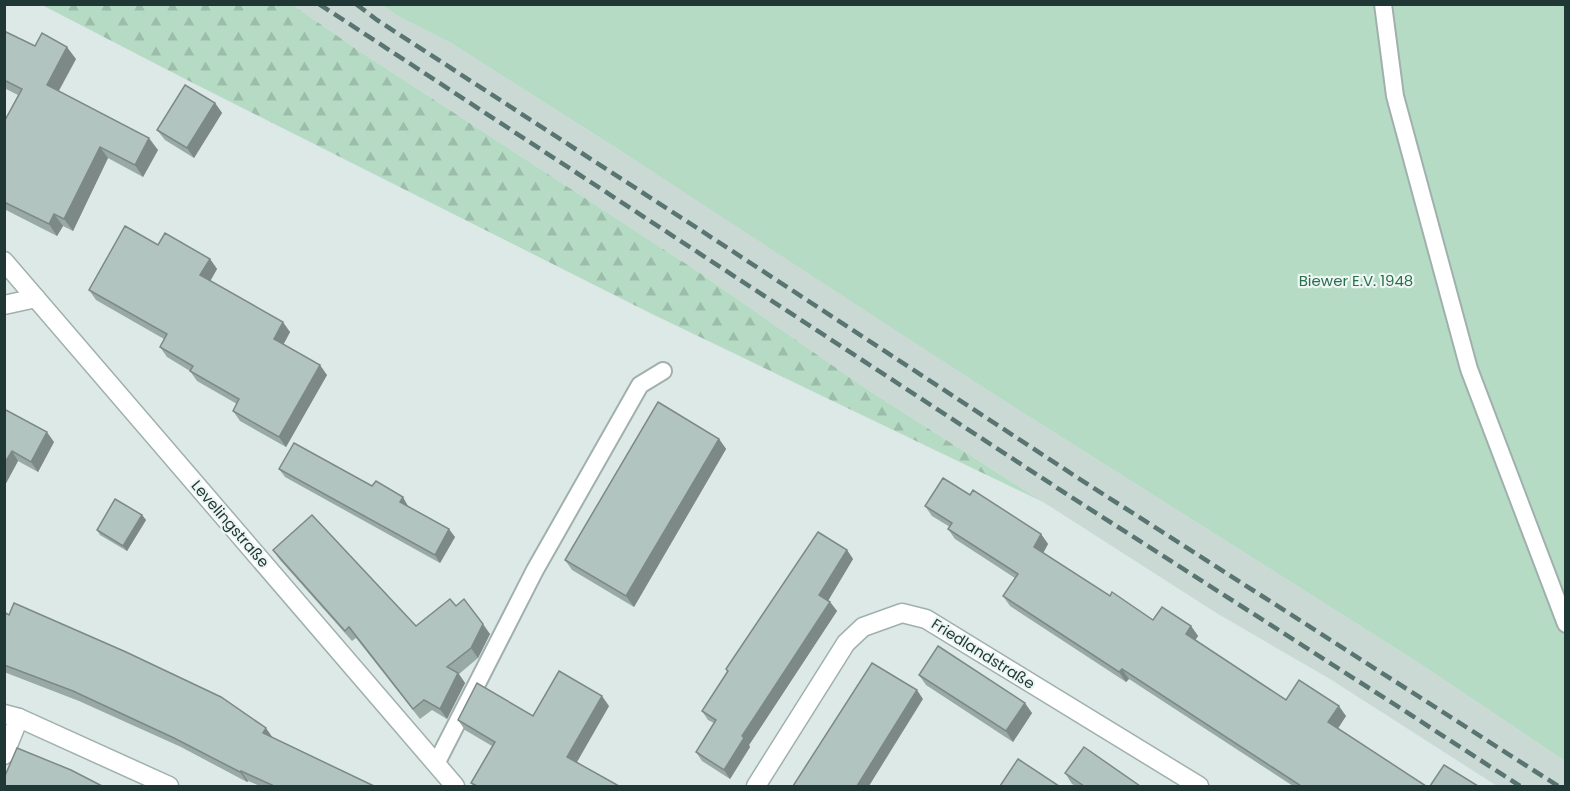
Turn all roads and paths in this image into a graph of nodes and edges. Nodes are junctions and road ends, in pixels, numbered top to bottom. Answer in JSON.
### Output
{"nodes":[{"id":1,"x":1383,"y":4,"type":"edge"},
{"id":2,"x":4,"y":261,"type":"edge"},
{"id":3,"x":36,"y":298,"type":"junction"},
{"id":4,"x":4,"y":305,"type":"edge"},
{"id":5,"x":663,"y":371,"type":"dead end"},
{"id":6,"x":1566,"y":624,"type":"edge"},
{"id":7,"x":12,"y":716,"type":"edge"},
{"id":8,"x":4,"y":755,"type":"edge"},
{"id":9,"x":436,"y":764,"type":"junction"},
{"id":10,"x":169,"y":786,"type":"edge"},
{"id":11,"x":455,"y":786,"type":"edge"},
{"id":12,"x":756,"y":786,"type":"edge"},
{"id":13,"x":1198,"y":786,"type":"edge"}],
"edges":[{"from":1,"to":6,"type":"lane"},
{"from":2,"to":3,"type":"street","name":"Levelingstraße"},
{"from":3,"to":4,"type":"street"},
{"from":3,"to":9,"type":"street","name":"Levelingstraße"},
{"from":5,"to":9,"type":"lane"},
{"from":7,"to":8,"type":"street"},
{"from":7,"to":10,"type":"street"},
{"from":9,"to":11,"type":"street","name":"Levelingstraße"},
{"from":12,"to":13,"type":"street","name":"Friedlandstraße"}]}
